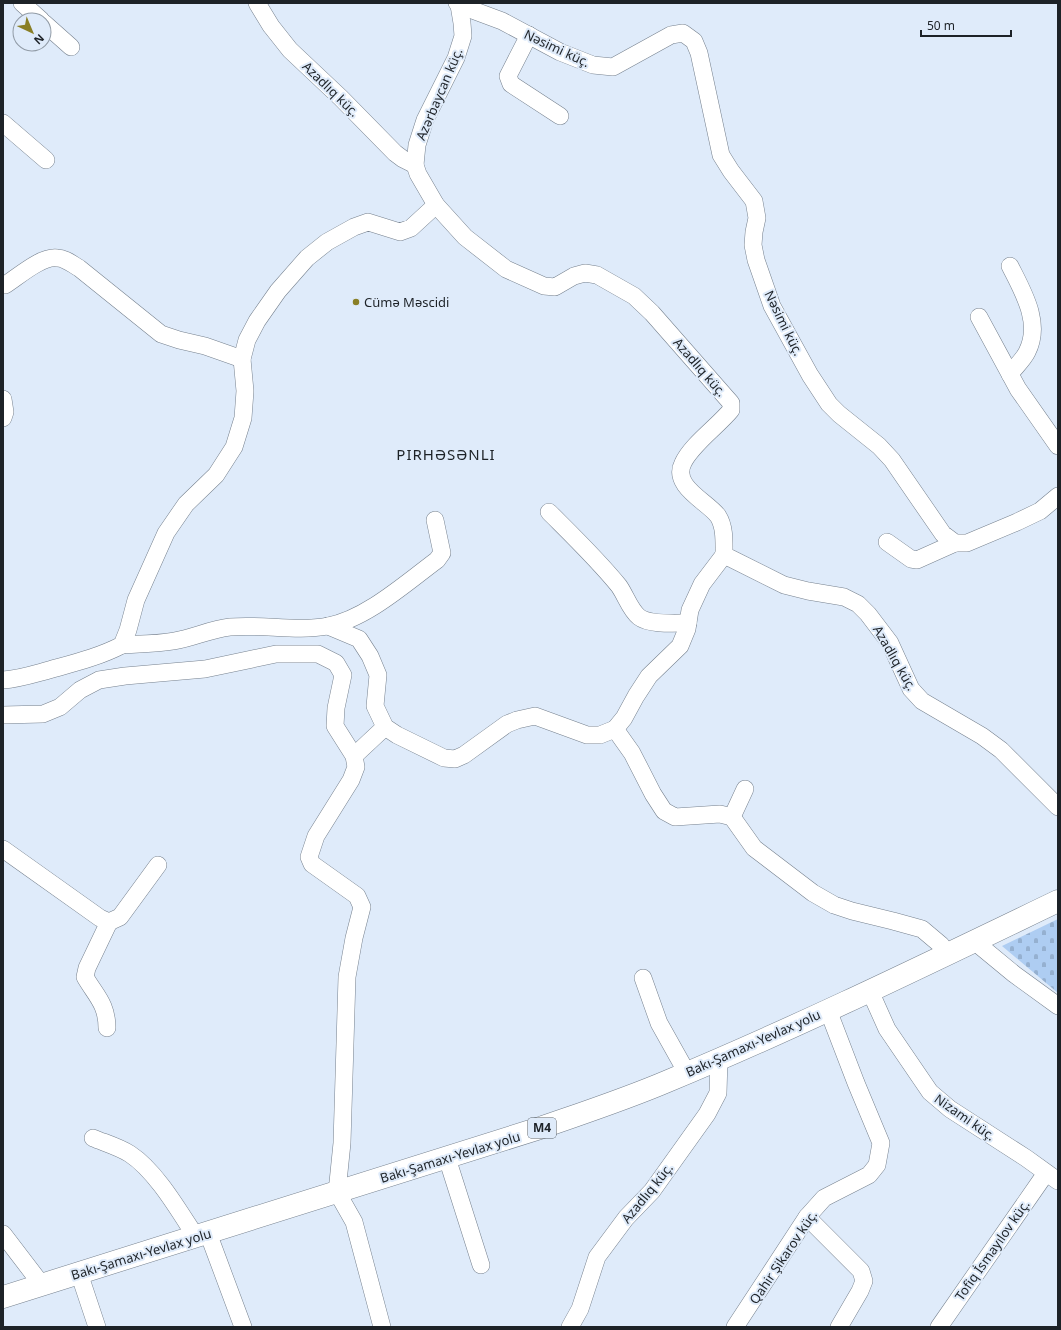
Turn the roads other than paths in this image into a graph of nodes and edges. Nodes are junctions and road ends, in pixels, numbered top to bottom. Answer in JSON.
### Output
{"nodes":[{"id":1,"x":22,"y":3,"type":"edge"},
{"id":2,"x":257,"y":3,"type":"edge"},
{"id":3,"x":458,"y":4,"type":"edge"},
{"id":4,"x":32,"y":12,"type":"edge"},
{"id":5,"x":52,"y":30,"type":"edge"},
{"id":6,"x":529,"y":35,"type":"junction"},
{"id":7,"x":71,"y":47,"type":"dead end"},
{"id":8,"x":560,"y":116,"type":"dead end"},
{"id":9,"x":3,"y":123,"type":"edge"},
{"id":10,"x":46,"y":160,"type":"dead end"},
{"id":11,"x":415,"y":165,"type":"junction"},
{"id":12,"x":436,"y":205,"type":"junction"},
{"id":13,"x":1010,"y":266,"type":"dead end"},
{"id":14,"x":4,"y":287,"type":"edge"},
{"id":15,"x":980,"y":317,"type":"dead end"},
{"id":16,"x":242,"y":359,"type":"junction"},
{"id":17,"x":1010,"y":374,"type":"junction"},
{"id":18,"x":3,"y":399,"type":"edge"},
{"id":19,"x":3,"y":418,"type":"edge"},
{"id":20,"x":1058,"y":446,"type":"edge"},
{"id":21,"x":1058,"y":496,"type":"edge"},
{"id":22,"x":549,"y":512,"type":"dead end"},
{"id":23,"x":435,"y":520,"type":"dead end"},
{"id":24,"x":887,"y":542,"type":"dead end"},
{"id":25,"x":955,"y":543,"type":"junction"},
{"id":26,"x":724,"y":555,"type":"junction"},
{"id":27,"x":688,"y":623,"type":"junction"},
{"id":28,"x":328,"y":626,"type":"junction"},
{"id":29,"x":122,"y":645,"type":"junction"},
{"id":30,"x":3,"y":680,"type":"edge"},
{"id":31,"x":3,"y":715,"type":"edge"},
{"id":32,"x":385,"y":727,"type":"junction"},
{"id":33,"x":614,"y":729,"type":"junction"},
{"id":34,"x":354,"y":756,"type":"junction"},
{"id":35,"x":745,"y":789,"type":"dead end"},
{"id":36,"x":1058,"y":807,"type":"edge"},
{"id":37,"x":732,"y":817,"type":"junction"},
{"id":38,"x":3,"y":849,"type":"edge"},
{"id":39,"x":158,"y":865,"type":"dead end"},
{"id":40,"x":1058,"y":900,"type":"edge"},
{"id":41,"x":109,"y":922,"type":"junction"},
{"id":42,"x":974,"y":941,"type":"junction"},
{"id":43,"x":948,"y":954,"type":"junction"},
{"id":44,"x":643,"y":978,"type":"dead end"},
{"id":45,"x":870,"y":991,"type":"junction"},
{"id":46,"x":1058,"y":1006,"type":"edge"},
{"id":47,"x":828,"y":1010,"type":"junction"},
{"id":48,"x":107,"y":1028,"type":"dead end"},
{"id":49,"x":719,"y":1059,"type":"junction"},
{"id":50,"x":687,"y":1073,"type":"junction"},
{"id":51,"x":93,"y":1138,"type":"dead end"},
{"id":52,"x":447,"y":1158,"type":"junction"},
{"id":53,"x":1052,"y":1177,"type":"edge"},
{"id":54,"x":337,"y":1192,"type":"junction"},
{"id":55,"x":807,"y":1217,"type":"junction"},
{"id":56,"x":3,"y":1234,"type":"edge"},
{"id":57,"x":202,"y":1235,"type":"junction"},
{"id":58,"x":481,"y":1265,"type":"dead end"},
{"id":59,"x":79,"y":1273,"type":"junction"},
{"id":60,"x":42,"y":1285,"type":"junction"},
{"id":61,"x":3,"y":1297,"type":"edge"},
{"id":62,"x":97,"y":1327,"type":"edge"},
{"id":63,"x":242,"y":1327,"type":"edge"},
{"id":64,"x":382,"y":1327,"type":"edge"},
{"id":65,"x":570,"y":1327,"type":"edge"},
{"id":66,"x":735,"y":1327,"type":"edge"},
{"id":67,"x":838,"y":1327,"type":"edge"},
{"id":68,"x":939,"y":1327,"type":"edge"}],
"edges":[{"from":1,"to":4,"type":"street"},
{"from":2,"to":11,"type":"street","name":"Azadlıq küç."},
{"from":3,"to":6,"type":"street","name":"Nəsimi küç."},
{"from":3,"to":11,"type":"street","name":"Azərbaycan küç."},
{"from":5,"to":7,"type":"street"},
{"from":6,"to":8,"type":"street"},
{"from":6,"to":25,"type":"street","name":"Nəsimi küç."},
{"from":9,"to":10,"type":"street"},
{"from":11,"to":12,"type":"street"},
{"from":12,"to":16,"type":"street"},
{"from":12,"to":26,"type":"street","name":"Azadlıq küç."},
{"from":13,"to":17,"type":"street"},
{"from":14,"to":16,"type":"street"},
{"from":15,"to":17,"type":"street"},
{"from":16,"to":29,"type":"street"},
{"from":17,"to":20,"type":"street"},
{"from":18,"to":19,"type":"street"},
{"from":21,"to":25,"type":"street"},
{"from":22,"to":27,"type":"street"},
{"from":23,"to":28,"type":"street"},
{"from":24,"to":25,"type":"street"},
{"from":26,"to":27,"type":"street"},
{"from":26,"to":36,"type":"street","name":"Azadlıq küç."},
{"from":27,"to":33,"type":"street"},
{"from":28,"to":29,"type":"street"},
{"from":28,"to":32,"type":"street"},
{"from":29,"to":30,"type":"street"},
{"from":31,"to":34,"type":"street"},
{"from":32,"to":33,"type":"street"},
{"from":32,"to":34,"type":"street"},
{"from":33,"to":37,"type":"street"},
{"from":34,"to":54,"type":"street"},
{"from":35,"to":37,"type":"street"},
{"from":37,"to":43,"type":"street"},
{"from":38,"to":41,"type":"street"},
{"from":39,"to":41,"type":"street"},
{"from":40,"to":42,"type":"highway","name":"Bakı-Şamaxı-Yevlax yolu","number":"M4"},
{"from":41,"to":48,"type":"street"},
{"from":42,"to":43,"type":"highway","name":"Bakı-Şamaxı-Yevlax yolu","number":"M4"},
{"from":42,"to":46,"type":"street"},
{"from":43,"to":45,"type":"highway","name":"Bakı-Şamaxı-Yevlax yolu","number":"M4"},
{"from":44,"to":50,"type":"street"},
{"from":45,"to":47,"type":"highway","name":"Bakı-Şamaxı-Yevlax yolu","number":"M4"},
{"from":45,"to":53,"type":"street","name":"Nizami küç."},
{"from":47,"to":49,"type":"highway","name":"Bakı-Şamaxı-Yevlax yolu","number":"M4"},
{"from":47,"to":55,"type":"street","name":"Qahir Şikarov küç."},
{"from":49,"to":50,"type":"highway","name":"Bakı-Şamaxı-Yevlax yolu","number":"M4"},
{"from":49,"to":65,"type":"street","name":"Azadlıq küç."},
{"from":50,"to":52,"type":"highway","name":"Bakı-Şamaxı-Yevlax yolu","number":"M4"},
{"from":51,"to":57,"type":"street"},
{"from":52,"to":54,"type":"highway","name":"Bakı-Şamaxı-Yevlax yolu","number":"M4"},
{"from":52,"to":58,"type":"street"},
{"from":53,"to":68,"type":"street","name":"Tofiq İsmayılov küç."},
{"from":54,"to":57,"type":"highway","name":"Bakı-Şamaxı-Yevlax yolu","number":"M4"},
{"from":54,"to":64,"type":"street"},
{"from":55,"to":66,"type":"street","name":"Qahir Şikarov küç."},
{"from":55,"to":67,"type":"street"},
{"from":56,"to":60,"type":"street"},
{"from":57,"to":59,"type":"highway","name":"Bakı-Şamaxı-Yevlax yolu","number":"M4"},
{"from":57,"to":63,"type":"street"},
{"from":59,"to":60,"type":"highway","name":"Bakı-Şamaxı-Yevlax yolu","number":"M4"},
{"from":59,"to":62,"type":"street"},
{"from":60,"to":61,"type":"highway","name":"Bakı-Şamaxı-Yevlax yolu","number":"M4"}]}
